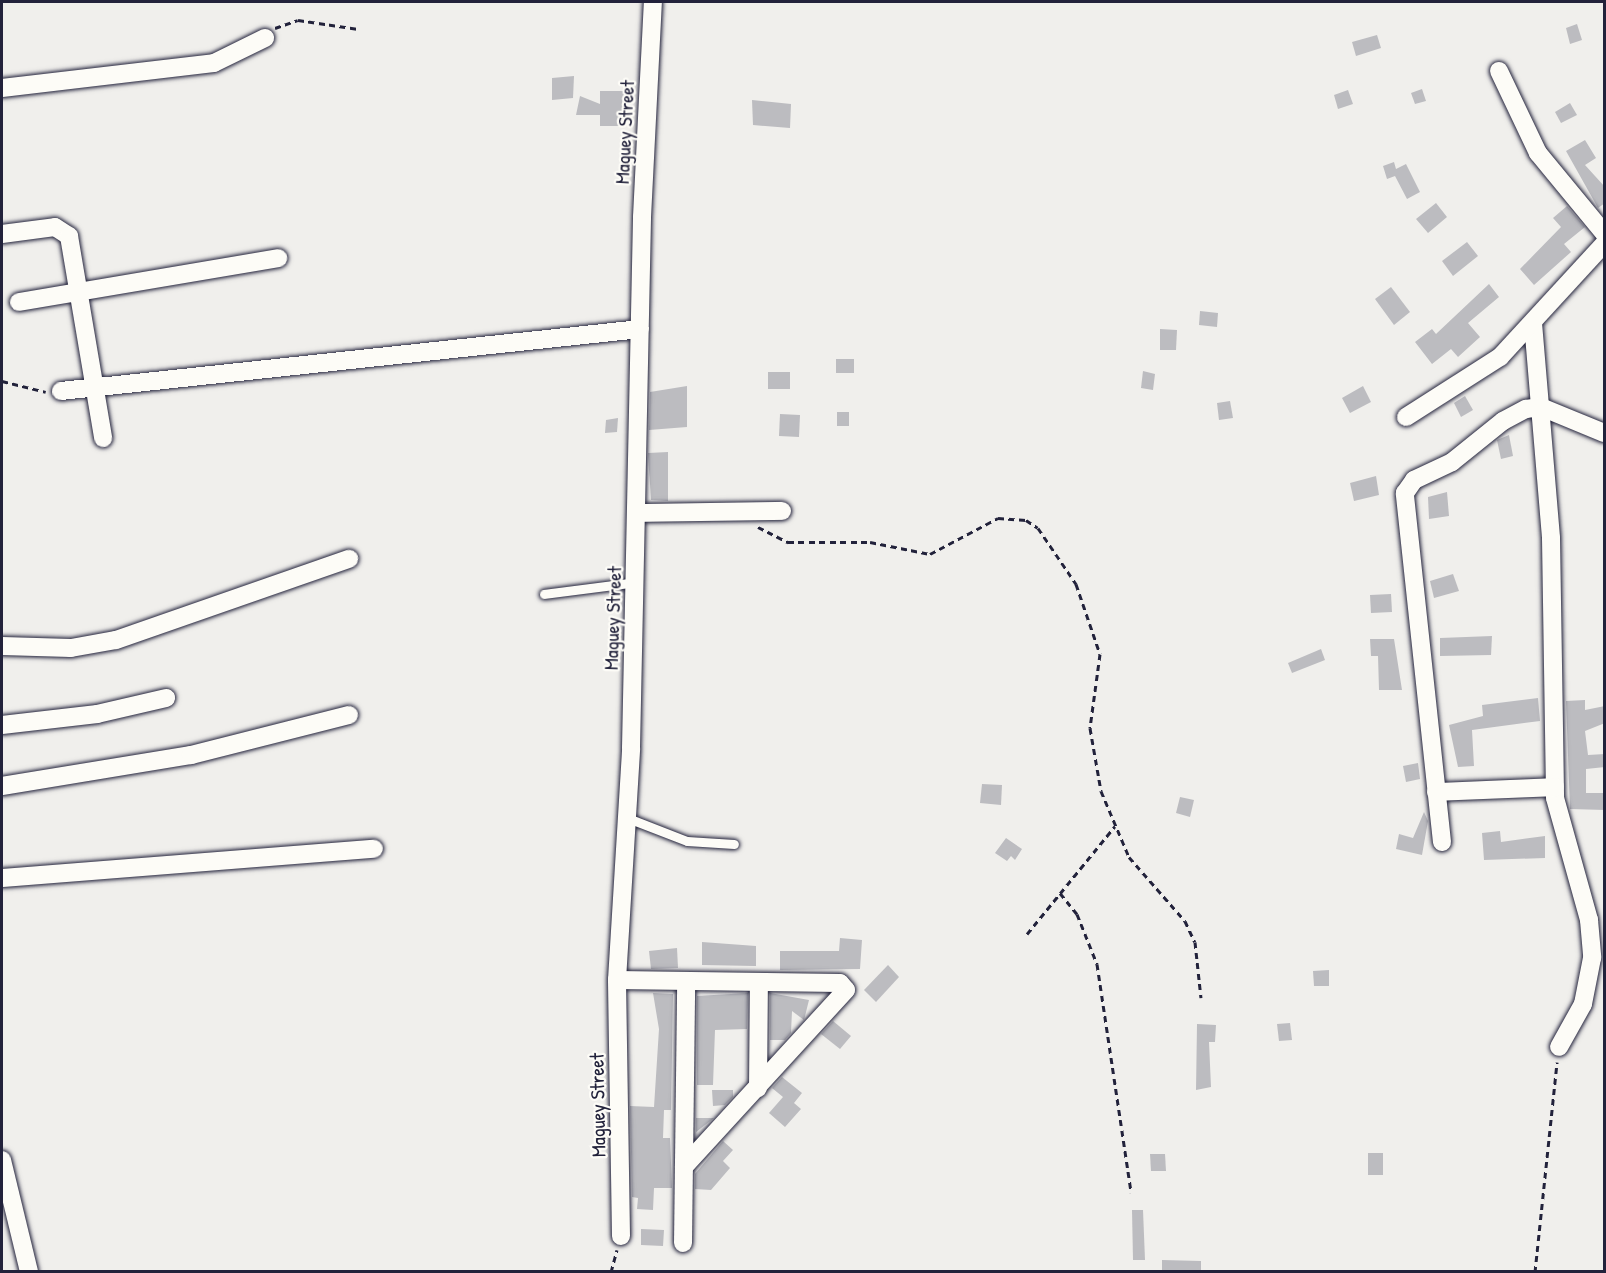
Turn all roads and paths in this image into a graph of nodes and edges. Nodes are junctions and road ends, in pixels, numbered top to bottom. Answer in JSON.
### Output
{"nodes":[{"id":1,"x":653,"y":2,"type":"edge"},
{"id":2,"x":358,"y":29,"type":"dead end"},
{"id":3,"x":265,"y":38,"type":"joint"},
{"id":4,"x":1499,"y":71,"type":"dead end"},
{"id":5,"x":2,"y":88,"type":"edge"},
{"id":6,"x":1605,"y":233,"type":"edge"},
{"id":7,"x":2,"y":234,"type":"edge"},
{"id":8,"x":1605,"y":244,"type":"edge"},
{"id":9,"x":278,"y":258,"type":"dead end"},
{"id":10,"x":80,"y":291,"type":"junction"},
{"id":11,"x":19,"y":302,"type":"dead end"},
{"id":12,"x":1533,"y":324,"type":"junction"},
{"id":13,"x":640,"y":329,"type":"junction"},
{"id":14,"x":2,"y":381,"type":"edge"},
{"id":15,"x":95,"y":388,"type":"junction"},
{"id":16,"x":61,"y":391,"type":"joint"},
{"id":17,"x":1541,"y":407,"type":"junction"},
{"id":18,"x":1406,"y":417,"type":"dead end"},
{"id":19,"x":1605,"y":433,"type":"edge"},
{"id":20,"x":103,"y":438,"type":"dead end"},
{"id":21,"x":754,"y":511,"type":"junction"},
{"id":22,"x":782,"y":511,"type":"dead end"},
{"id":23,"x":639,"y":513,"type":"junction"},
{"id":24,"x":349,"y":559,"type":"dead end"},
{"id":25,"x":636,"y":582,"type":"junction"},
{"id":26,"x":544,"y":594,"type":"dead end"},
{"id":27,"x":2,"y":646,"type":"edge"},
{"id":28,"x":166,"y":698,"type":"dead end"},
{"id":29,"x":349,"y":714,"type":"dead end"},
{"id":30,"x":2,"y":725,"type":"edge"},
{"id":31,"x":2,"y":786,"type":"edge"},
{"id":32,"x":1555,"y":787,"type":"junction"},
{"id":33,"x":1436,"y":792,"type":"junction"},
{"id":34,"x":625,"y":817,"type":"junction"},
{"id":35,"x":1115,"y":826,"type":"junction"},
{"id":36,"x":1442,"y":842,"type":"dead end"},
{"id":37,"x":734,"y":844,"type":"dead end"},
{"id":38,"x":374,"y":849,"type":"dead end"},
{"id":39,"x":2,"y":878,"type":"edge"},
{"id":40,"x":1060,"y":893,"type":"junction"},
{"id":41,"x":1028,"y":934,"type":"dead end"},
{"id":42,"x":617,"y":980,"type":"junction"},
{"id":43,"x":686,"y":981,"type":"junction"},
{"id":44,"x":759,"y":982,"type":"junction"},
{"id":45,"x":1201,"y":998,"type":"dead end"},
{"id":46,"x":1559,"y":1047,"type":"joint"},
{"id":47,"x":758,"y":1088,"type":"junction"},
{"id":48,"x":2,"y":1160,"type":"edge"},
{"id":49,"x":684,"y":1167,"type":"junction"},
{"id":50,"x":1131,"y":1192,"type":"dead end"},
{"id":51,"x":621,"y":1236,"type":"joint"},
{"id":52,"x":683,"y":1243,"type":"dead end"},
{"id":53,"x":29,"y":1272,"type":"edge"},
{"id":54,"x":612,"y":1272,"type":"edge"},
{"id":55,"x":1535,"y":1272,"type":"edge"}],
"edges":[{"from":1,"to":13,"type":"street","name":"Maguey Street"},
{"from":2,"to":3,"type":"path"},
{"from":3,"to":5,"type":"street"},
{"from":4,"to":6,"type":"street"},
{"from":7,"to":10,"type":"street"},
{"from":8,"to":12,"type":"street"},
{"from":9,"to":10,"type":"street"},
{"from":10,"to":11,"type":"street"},
{"from":10,"to":15,"type":"street"},
{"from":12,"to":17,"type":"street"},
{"from":12,"to":18,"type":"street"},
{"from":13,"to":15,"type":"street"},
{"from":13,"to":23,"type":"street","name":"Maguey Street"},
{"from":14,"to":16,"type":"path"},
{"from":15,"to":16,"type":"street"},
{"from":15,"to":20,"type":"street"},
{"from":17,"to":19,"type":"street"},
{"from":17,"to":32,"type":"street"},
{"from":17,"to":33,"type":"street"},
{"from":21,"to":22,"type":"street"},
{"from":21,"to":23,"type":"street"},
{"from":21,"to":35,"type":"path"},
{"from":23,"to":25,"type":"street","name":"Maguey Street"},
{"from":24,"to":27,"type":"street"},
{"from":25,"to":26,"type":"lane"},
{"from":25,"to":34,"type":"street","name":"Maguey Street"},
{"from":28,"to":30,"type":"street"},
{"from":29,"to":31,"type":"street"},
{"from":32,"to":33,"type":"street"},
{"from":32,"to":46,"type":"street"},
{"from":33,"to":36,"type":"street"},
{"from":34,"to":37,"type":"lane"},
{"from":34,"to":42,"type":"street","name":"Maguey Street"},
{"from":35,"to":40,"type":"path"},
{"from":35,"to":45,"type":"path"},
{"from":38,"to":39,"type":"street"},
{"from":40,"to":41,"type":"path"},
{"from":40,"to":50,"type":"path"},
{"from":42,"to":43,"type":"street"},
{"from":42,"to":51,"type":"street","name":"Maguey Street"},
{"from":43,"to":44,"type":"street"},
{"from":43,"to":49,"type":"street"},
{"from":44,"to":47,"type":"street"},
{"from":44,"to":47,"type":"street"},
{"from":46,"to":55,"type":"path"},
{"from":47,"to":49,"type":"street"},
{"from":48,"to":53,"type":"street"},
{"from":49,"to":52,"type":"street"},
{"from":51,"to":54,"type":"path"}]}
